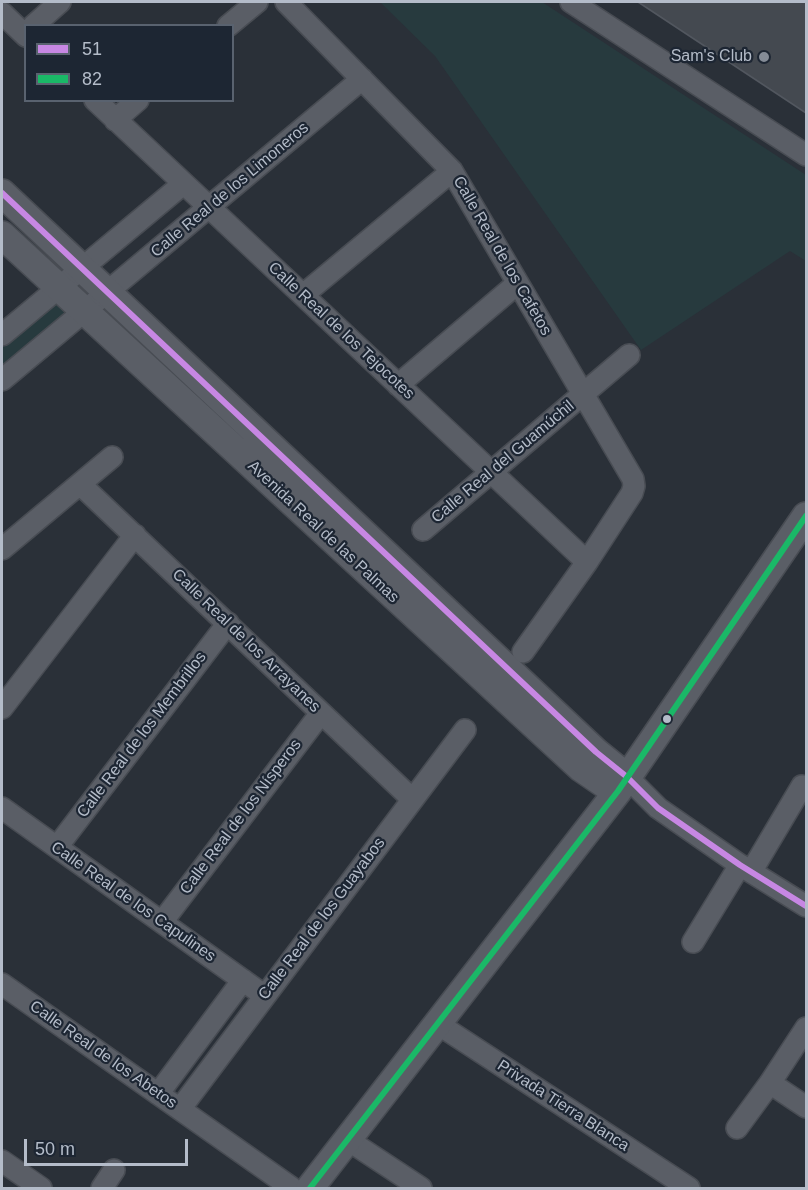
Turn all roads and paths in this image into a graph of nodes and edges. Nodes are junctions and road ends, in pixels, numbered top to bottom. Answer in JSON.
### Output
{"nodes":[{"id":1,"x":60,"y":2,"type":"edge"},
{"id":2,"x":257,"y":2,"type":"edge"},
{"id":3,"x":286,"y":2,"type":"edge"},
{"id":4,"x":571,"y":2,"type":"edge"},
{"id":5,"x":2,"y":13,"type":"edge"},
{"id":6,"x":36,"y":24,"type":"edge"},
{"id":7,"x":230,"y":24,"type":"edge"},
{"id":8,"x":24,"y":30,"type":"edge"},
{"id":9,"x":362,"y":80,"type":"junction"},
{"id":10,"x":97,"y":102,"type":"edge"},
{"id":11,"x":136,"y":102,"type":"edge"},
{"id":12,"x":115,"y":120,"type":"junction"},
{"id":13,"x":807,"y":154,"type":"edge"},
{"id":14,"x":452,"y":171,"type":"junction"},
{"id":15,"x":183,"y":183,"type":"junction"},
{"id":16,"x":2,"y":193,"type":"edge"},
{"id":17,"x":209,"y":207,"type":"junction"},
{"id":18,"x":2,"y":235,"type":"edge"},
{"id":19,"x":82,"y":268,"type":"junction"},
{"id":20,"x":518,"y":283,"type":"junction"},
{"id":21,"x":58,"y":288,"type":"junction"},
{"id":22,"x":303,"y":295,"type":"junction"},
{"id":23,"x":96,"y":301,"type":"junction"},
{"id":24,"x":2,"y":335,"type":"edge"},
{"id":25,"x":630,"y":355,"type":"dead end"},
{"id":26,"x":2,"y":380,"type":"edge"},
{"id":27,"x":398,"y":385,"type":"junction"},
{"id":28,"x":584,"y":395,"type":"junction"},
{"id":29,"x":112,"y":457,"type":"dead end"},
{"id":30,"x":491,"y":472,"type":"junction"},
{"id":31,"x":80,"y":484,"type":"junction"},
{"id":32,"x":807,"y":516,"type":"edge"},
{"id":33,"x":423,"y":530,"type":"dead end"},
{"id":34,"x":135,"y":535,"type":"junction"},
{"id":35,"x":2,"y":549,"type":"edge"},
{"id":36,"x":587,"y":562,"type":"junction"},
{"id":37,"x":228,"y":623,"type":"junction"},
{"id":38,"x":523,"y":652,"type":"dead end"},
{"id":39,"x":2,"y":708,"type":"edge"},
{"id":40,"x":321,"y":713,"type":"junction"},
{"id":41,"x":465,"y":730,"type":"dead end"},
{"id":42,"x":621,"y":785,"type":"junction"},
{"id":43,"x":802,"y":786,"type":"dead end"},
{"id":44,"x":412,"y":799,"type":"junction"},
{"id":45,"x":2,"y":808,"type":"edge"},
{"id":46,"x":57,"y":847,"type":"junction"},
{"id":47,"x":746,"y":869,"type":"junction"},
{"id":48,"x":807,"y":906,"type":"edge"},
{"id":49,"x":162,"y":922,"type":"junction"},
{"id":50,"x":693,"y":942,"type":"dead end"},
{"id":51,"x":243,"y":980,"type":"junction"},
{"id":52,"x":2,"y":984,"type":"edge"},
{"id":53,"x":265,"y":996,"type":"junction"},
{"id":54,"x":438,"y":1024,"type":"junction"},
{"id":55,"x":807,"y":1029,"type":"edge"},
{"id":56,"x":770,"y":1083,"type":"junction"},
{"id":57,"x":159,"y":1094,"type":"junction"},
{"id":58,"x":807,"y":1107,"type":"edge"},
{"id":59,"x":180,"y":1109,"type":"junction"},
{"id":60,"x":737,"y":1128,"type":"dead end"},
{"id":61,"x":348,"y":1140,"type":"junction"},
{"id":62,"x":2,"y":1161,"type":"edge"},
{"id":63,"x":114,"y":1170,"type":"dead end"},
{"id":64,"x":40,"y":1188,"type":"edge"},
{"id":65,"x":102,"y":1188,"type":"edge"},
{"id":66,"x":292,"y":1188,"type":"edge"},
{"id":67,"x":310,"y":1188,"type":"edge"},
{"id":68,"x":421,"y":1188,"type":"edge"},
{"id":69,"x":689,"y":1188,"type":"edge"}],
"edges":[{"from":1,"to":6,"type":"street"},
{"from":2,"to":7,"type":"street"},
{"from":3,"to":9,"type":"street","name":"Calle Real de los Cafetos"},
{"from":4,"to":13,"type":"street"},
{"from":5,"to":8,"type":"street"},
{"from":9,"to":14,"type":"street","name":"Calle Real de los Cafetos"},
{"from":9,"to":17,"type":"street","name":"Calle Real de los Limoneros"},
{"from":10,"to":12,"type":"street","name":"Calle Real de los Tejocotes"},
{"from":11,"to":12,"type":"street"},
{"from":12,"to":15,"type":"street","name":"Calle Real de los Tejocotes"},
{"from":14,"to":20,"type":"street","name":"Calle Real de los Cafetos"},
{"from":14,"to":22,"type":"street"},
{"from":15,"to":17,"type":"street","name":"Calle Real de los Tejocotes"},
{"from":15,"to":19,"type":"street"},
{"from":16,"to":19,"type":"street","name":"Avenida Real de las Palmas"},
{"from":17,"to":22,"type":"street","name":"Calle Real de los Tejocotes"},
{"from":17,"to":23,"type":"street","name":"Calle Real de los Limoneros"},
{"from":18,"to":21,"type":"street","name":"Avenida Real de las Palmas"},
{"from":19,"to":21,"type":"street"},
{"from":19,"to":23,"type":"street","name":"Avenida Real de las Palmas"},
{"from":20,"to":27,"type":"street"},
{"from":20,"to":28,"type":"street","name":"Calle Real de los Cafetos"},
{"from":21,"to":23,"type":"street","name":"Avenida Real de las Palmas"},
{"from":21,"to":24,"type":"street"},
{"from":22,"to":27,"type":"street","name":"Calle Real de los Tejocotes"},
{"from":23,"to":26,"type":"street","name":"Calle Real de los Limoneros"},
{"from":23,"to":42,"type":"street","name":"Avenida Real de las Palmas"},
{"from":25,"to":28,"type":"street","name":"Calle Real del Guamúchil"},
{"from":27,"to":30,"type":"street","name":"Calle Real de los Tejocotes"},
{"from":28,"to":30,"type":"street","name":"Calle Real del Guamúchil"},
{"from":28,"to":36,"type":"street","name":"Calle Real de los Cafetos"},
{"from":29,"to":31,"type":"street"},
{"from":30,"to":33,"type":"street","name":"Calle Real del Guamúchil"},
{"from":30,"to":36,"type":"street","name":"Calle Real de los Tejocotes"},
{"from":31,"to":34,"type":"street","name":"Calle Real de los Arrayanes"},
{"from":31,"to":35,"type":"street"},
{"from":32,"to":42,"type":"street"},
{"from":34,"to":37,"type":"street","name":"Calle Real de los Arrayanes"},
{"from":34,"to":39,"type":"street"},
{"from":36,"to":38,"type":"street"},
{"from":37,"to":40,"type":"street","name":"Calle Real de los Arrayanes"},
{"from":37,"to":46,"type":"street","name":"Calle Real de los Membrillos"},
{"from":40,"to":44,"type":"street","name":"Calle Real de los Arrayanes"},
{"from":40,"to":49,"type":"street","name":"Calle Real de los Nísperos"},
{"from":41,"to":44,"type":"street","name":"Calle Real de los Guayabos"},
{"from":42,"to":47,"type":"street","name":"Avenida Real de las Palmas"},
{"from":42,"to":54,"type":"street"},
{"from":43,"to":47,"type":"street"},
{"from":44,"to":53,"type":"street","name":"Calle Real de los Guayabos"},
{"from":45,"to":46,"type":"street","name":"Calle Real de los Capulines"},
{"from":46,"to":49,"type":"street","name":"Calle Real de los Capulines"},
{"from":47,"to":48,"type":"street","name":"Avenida Real de las Palmas"},
{"from":47,"to":50,"type":"street"},
{"from":49,"to":51,"type":"street","name":"Calle Real de los Capulines"},
{"from":51,"to":53,"type":"street","name":"Calle Real de los Capulines"},
{"from":51,"to":57,"type":"street","name":"Calle Real de los Guayabos"},
{"from":52,"to":57,"type":"street","name":"Calle Real de los Abetos"},
{"from":53,"to":59,"type":"street","name":"Calle Real de los Guayabos"},
{"from":54,"to":61,"type":"street"},
{"from":54,"to":69,"type":"street","name":"Privada Tierra Blanca"},
{"from":55,"to":56,"type":"street"},
{"from":56,"to":58,"type":"street"},
{"from":56,"to":60,"type":"street"},
{"from":57,"to":59,"type":"street","name":"Calle Real de los Abetos"},
{"from":59,"to":66,"type":"street","name":"Calle Real de los Abetos"},
{"from":61,"to":67,"type":"street"},
{"from":61,"to":68,"type":"street"},
{"from":62,"to":64,"type":"street"},
{"from":63,"to":65,"type":"street"}]}
